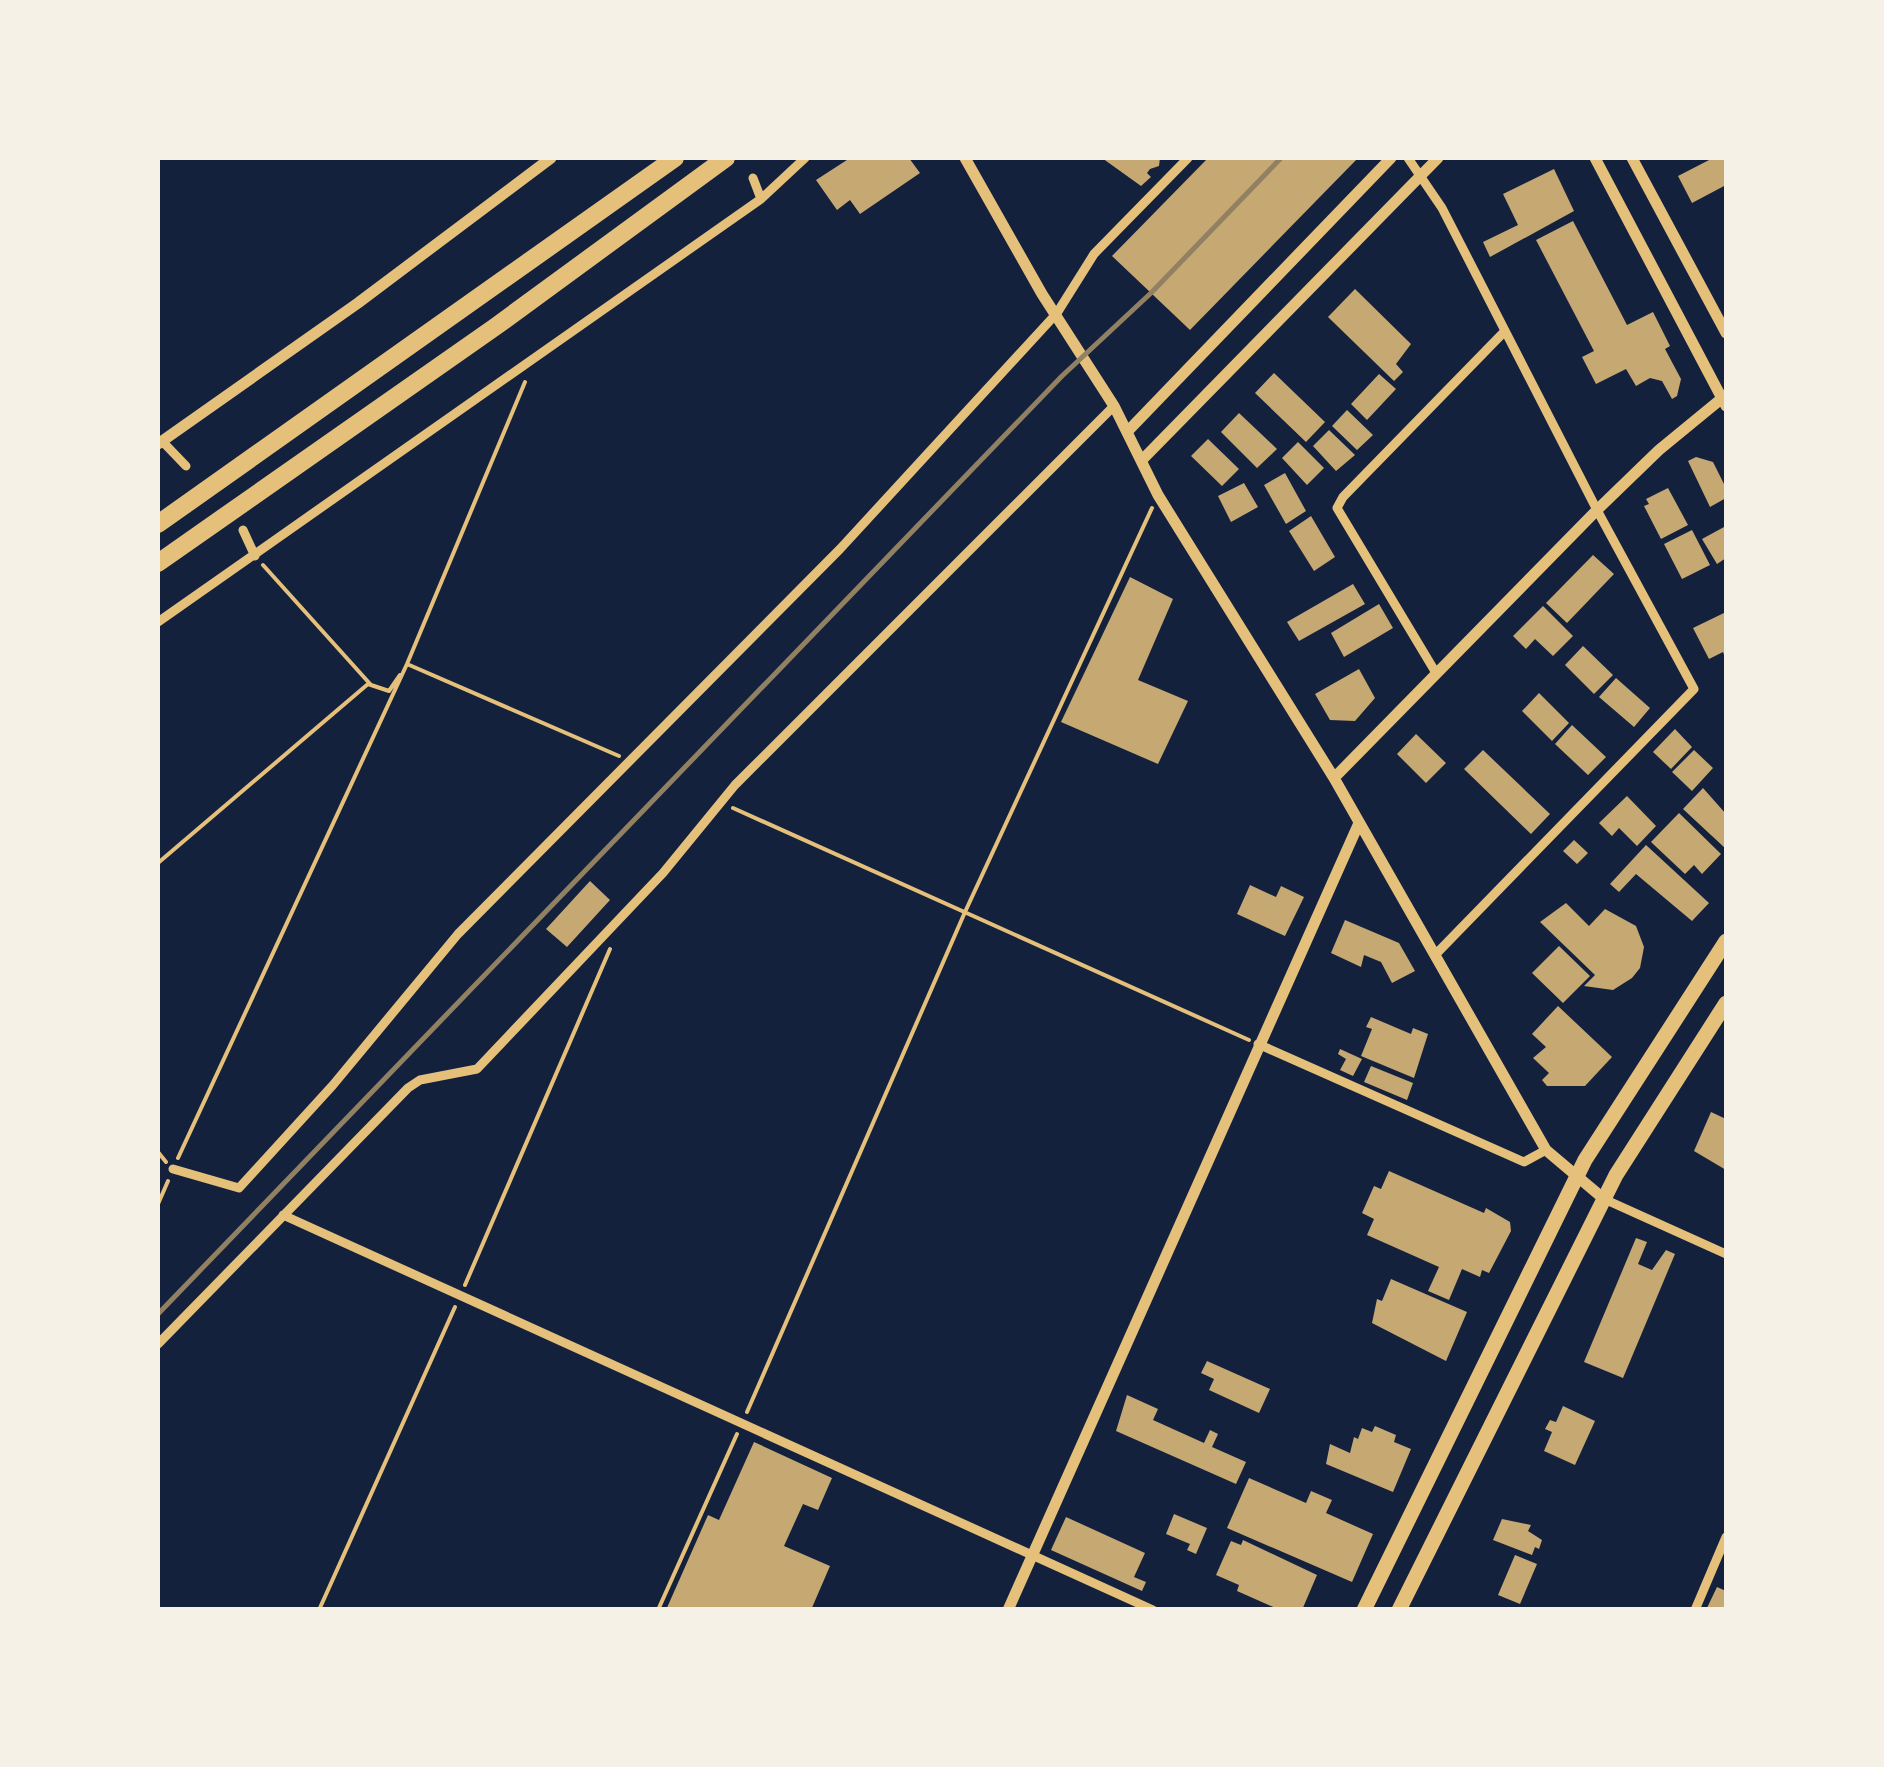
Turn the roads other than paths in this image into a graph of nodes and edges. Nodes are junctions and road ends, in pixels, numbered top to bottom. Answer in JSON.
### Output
{"nodes":[{"id":1,"x":551,"y":158,"type":"edge"},
{"id":2,"x":674,"y":158,"type":"edge"},
{"id":3,"x":726,"y":158,"type":"edge"},
{"id":4,"x":805,"y":158,"type":"edge"},
{"id":5,"x":965,"y":158,"type":"edge"},
{"id":6,"x":1188,"y":158,"type":"edge"},
{"id":7,"x":1391,"y":158,"type":"edge"},
{"id":8,"x":1408,"y":158,"type":"edge"},
{"id":9,"x":1438,"y":158,"type":"edge"},
{"id":10,"x":1595,"y":158,"type":"edge"},
{"id":11,"x":1632,"y":158,"type":"edge"},
{"id":12,"x":1421,"y":175,"type":"junction"},
{"id":13,"x":753,"y":178,"type":"dead end"},
{"id":14,"x":760,"y":198,"type":"junction"},
{"id":15,"x":1057,"y":312,"type":"junction"},
{"id":16,"x":1506,"y":331,"type":"junction"},
{"id":17,"x":1726,"y":333,"type":"edge"},
{"id":18,"x":1725,"y":399,"type":"edge"},
{"id":19,"x":1114,"y":406,"type":"junction"},
{"id":20,"x":1127,"y":432,"type":"junction"},
{"id":21,"x":160,"y":442,"type":"edge"},
{"id":22,"x":1142,"y":460,"type":"junction"},
{"id":23,"x":186,"y":466,"type":"dead end"},
{"id":24,"x":1597,"y":510,"type":"junction"},
{"id":25,"x":158,"y":524,"type":"edge"},
{"id":26,"x":244,"y":530,"type":"dead end"},
{"id":27,"x":255,"y":556,"type":"junction"},
{"id":28,"x":158,"y":563,"type":"edge"},
{"id":29,"x":158,"y":622,"type":"edge"},
{"id":30,"x":1436,"y":672,"type":"junction"},
{"id":31,"x":1334,"y":778,"type":"junction"},
{"id":32,"x":1358,"y":823,"type":"junction"},
{"id":33,"x":1726,"y":941,"type":"edge"},
{"id":34,"x":1436,"y":954,"type":"junction"},
{"id":35,"x":1726,"y":1003,"type":"edge"},
{"id":36,"x":1258,"y":1044,"type":"junction"},
{"id":37,"x":1546,"y":1150,"type":"junction"},
{"id":38,"x":173,"y":1169,"type":"road end"},
{"id":39,"x":1576,"y":1178,"type":"junction"},
{"id":40,"x":1604,"y":1198,"type":"junction"},
{"id":41,"x":283,"y":1214,"type":"junction"},
{"id":42,"x":1726,"y":1254,"type":"edge"},
{"id":43,"x":158,"y":1344,"type":"edge"},
{"id":44,"x":1726,"y":1537,"type":"edge"},
{"id":45,"x":1032,"y":1556,"type":"junction"},
{"id":46,"x":1008,"y":1610,"type":"edge"},
{"id":47,"x":1153,"y":1610,"type":"edge"},
{"id":48,"x":1364,"y":1610,"type":"edge"},
{"id":49,"x":1399,"y":1610,"type":"edge"},
{"id":50,"x":1695,"y":1610,"type":"edge"}],
"edges":[{"from":1,"to":21,"type":"street"},
{"from":2,"to":25,"type":"highway"},
{"from":3,"to":28,"type":"highway"},
{"from":4,"to":14,"type":"street"},
{"from":5,"to":15,"type":"street"},
{"from":6,"to":15,"type":"street"},
{"from":7,"to":20,"type":"street"},
{"from":8,"to":12,"type":"street"},
{"from":9,"to":12,"type":"street"},
{"from":10,"to":18,"type":"street"},
{"from":11,"to":17,"type":"street"},
{"from":12,"to":16,"type":"street"},
{"from":12,"to":22,"type":"street"},
{"from":13,"to":14,"type":"street"},
{"from":14,"to":27,"type":"street"},
{"from":15,"to":19,"type":"street"},
{"from":15,"to":38,"type":"street"},
{"from":16,"to":24,"type":"street"},
{"from":16,"to":30,"type":"street"},
{"from":18,"to":24,"type":"street"},
{"from":19,"to":20,"type":"street"},
{"from":19,"to":41,"type":"street"},
{"from":20,"to":22,"type":"street"},
{"from":21,"to":23,"type":"street"},
{"from":22,"to":31,"type":"street"},
{"from":24,"to":30,"type":"street"},
{"from":24,"to":34,"type":"street"},
{"from":26,"to":27,"type":"street"},
{"from":27,"to":29,"type":"street"},
{"from":30,"to":31,"type":"street"},
{"from":31,"to":32,"type":"street"},
{"from":32,"to":34,"type":"street"},
{"from":32,"to":36,"type":"street"},
{"from":33,"to":39,"type":"highway"},
{"from":34,"to":37,"type":"street"},
{"from":35,"to":40,"type":"highway"},
{"from":36,"to":37,"type":"street"},
{"from":36,"to":45,"type":"street"},
{"from":37,"to":39,"type":"street"},
{"from":39,"to":40,"type":"street"},
{"from":39,"to":48,"type":"highway"},
{"from":40,"to":42,"type":"street"},
{"from":40,"to":49,"type":"highway"},
{"from":41,"to":43,"type":"street"},
{"from":41,"to":45,"type":"street"},
{"from":44,"to":50,"type":"street"},
{"from":45,"to":46,"type":"street"},
{"from":45,"to":47,"type":"street"}]}
